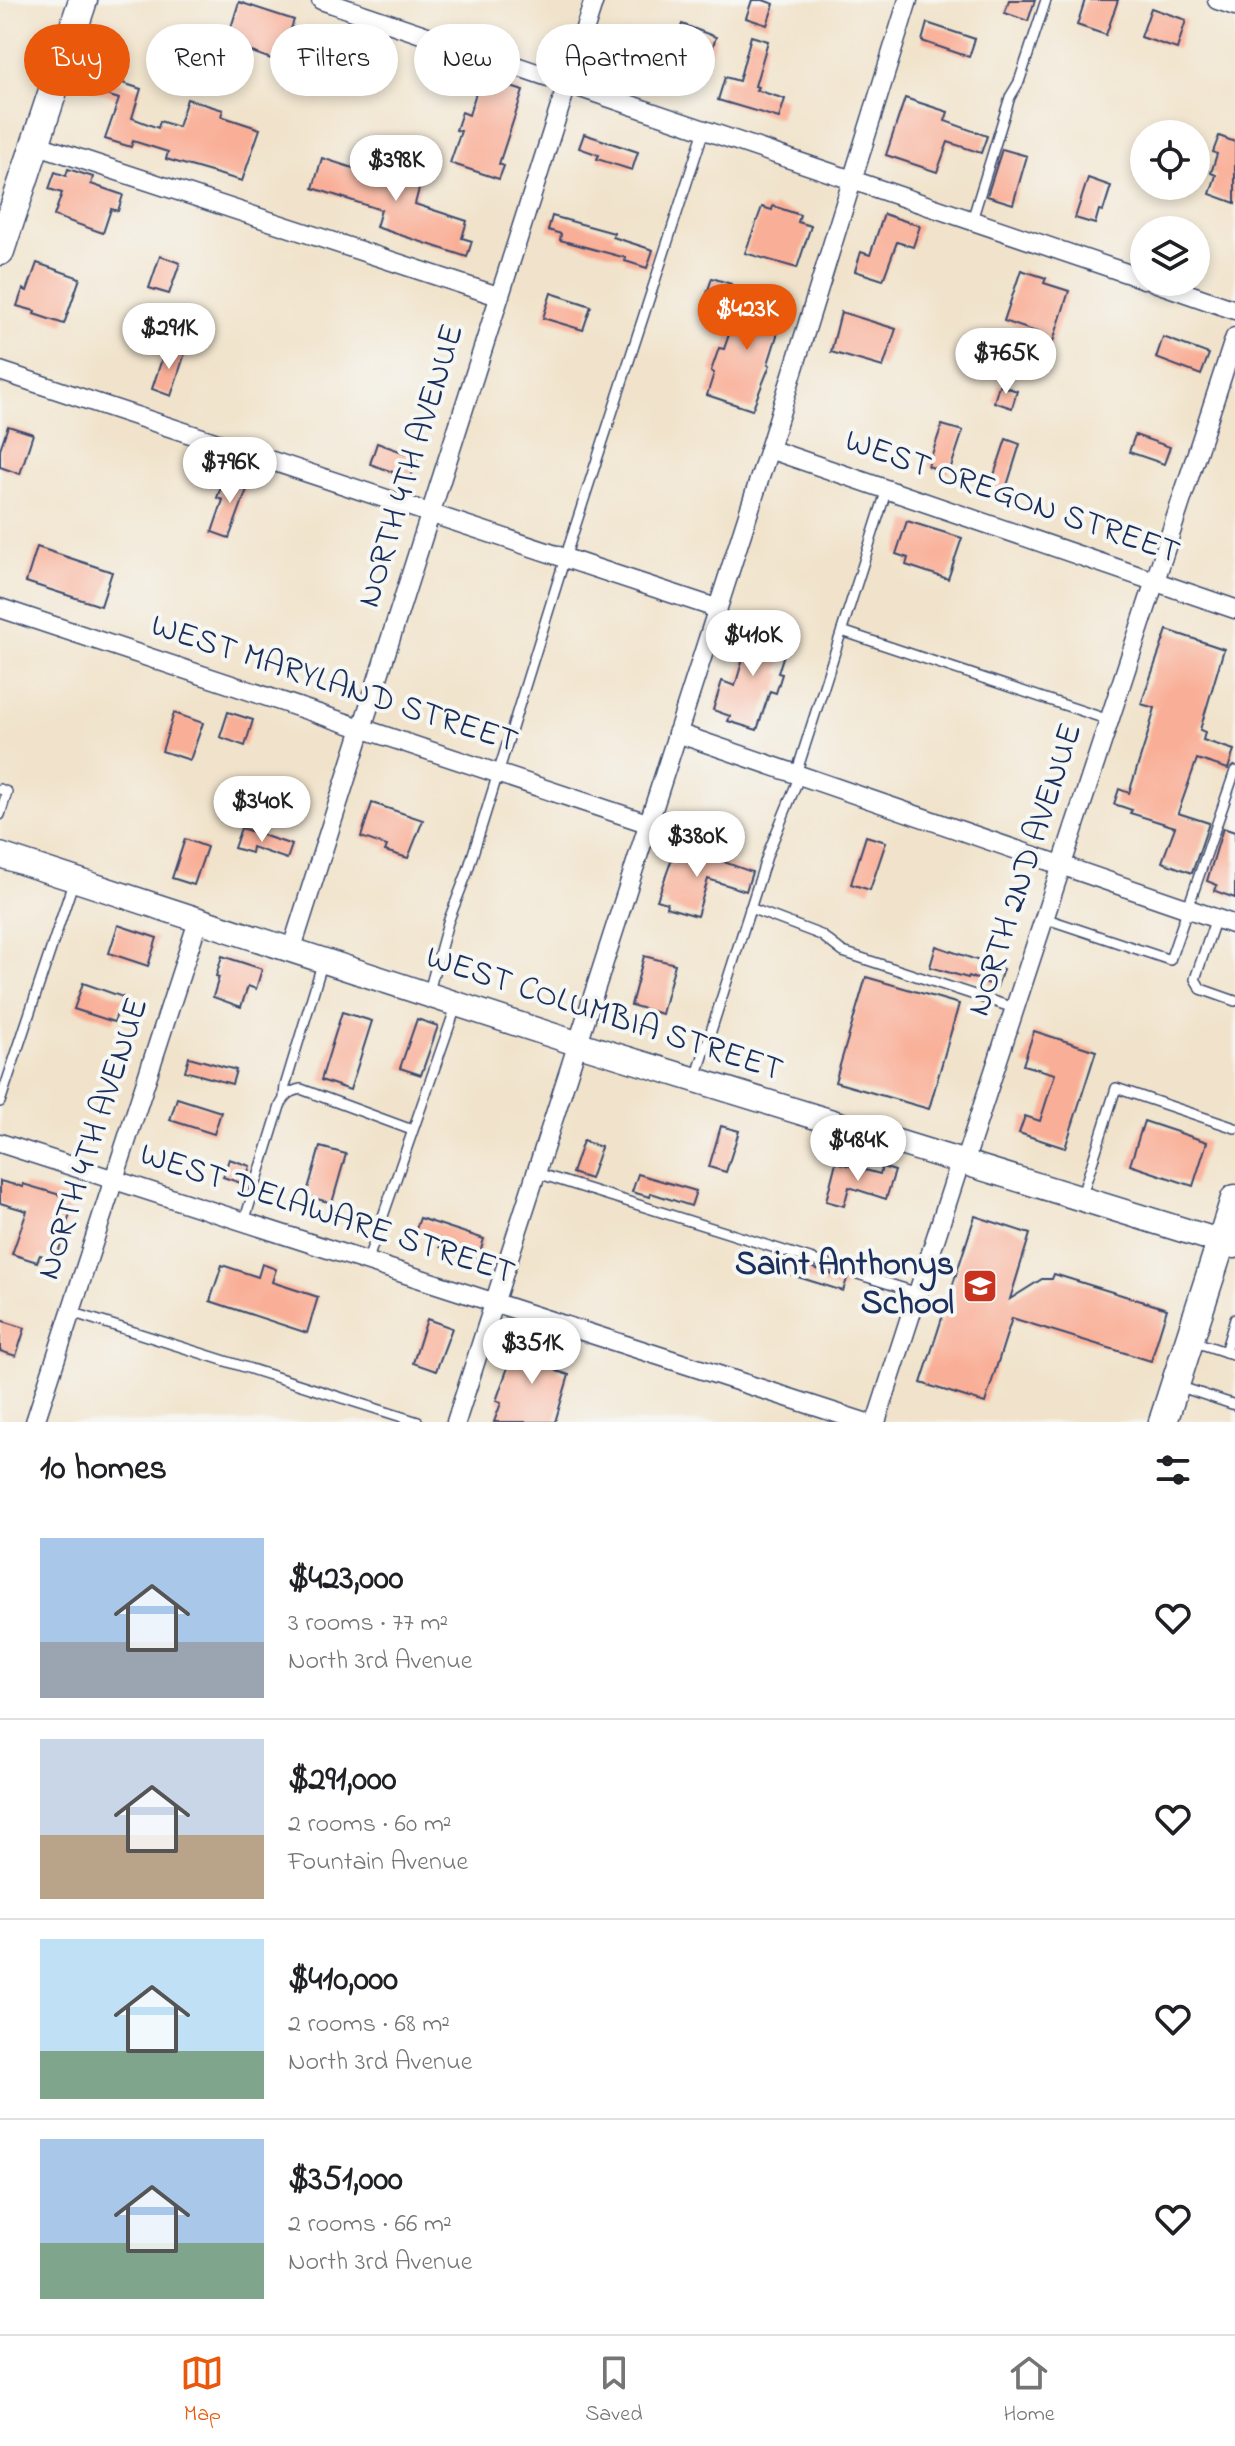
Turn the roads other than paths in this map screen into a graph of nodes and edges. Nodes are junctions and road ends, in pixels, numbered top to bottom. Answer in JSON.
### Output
{"nodes":[{"id":1,"x":83,"y":0,"type":"edge"},
{"id":2,"x":321,"y":0,"type":"edge"},
{"id":3,"x":594,"y":0,"type":"edge"},
{"id":4,"x":908,"y":0,"type":"edge"},
{"id":5,"x":1046,"y":0,"type":"edge"},
{"id":6,"x":1217,"y":0,"type":"edge"},
{"id":7,"x":1235,"y":6,"type":"edge"},
{"id":8,"x":587,"y":24,"type":"edge"},
{"id":9,"x":536,"y":73,"type":"edge"},
{"id":10,"x":564,"y":96,"type":"edge"},
{"id":11,"x":603,"y":96,"type":"edge"},
{"id":12,"x":704,"y":130,"type":"junction"},
{"id":13,"x":35,"y":144,"type":"junction"},
{"id":14,"x":853,"y":180,"type":"junction"},
{"id":15,"x":972,"y":220,"type":"junction"},
{"id":16,"x":0,"y":251,"type":"edge"},
{"id":17,"x":1130,"y":274,"type":"edge"},
{"id":18,"x":498,"y":296,"type":"junction"},
{"id":19,"x":1194,"y":296,"type":"edge"},
{"id":20,"x":1235,"y":310,"type":"edge"},
{"id":21,"x":1235,"y":337,"type":"edge"},
{"id":22,"x":0,"y":371,"type":"edge"},
{"id":23,"x":769,"y":449,"type":"junction"},
{"id":24,"x":887,"y":489,"type":"junction"},
{"id":25,"x":432,"y":514,"type":"junction"},
{"id":26,"x":565,"y":558,"type":"junction"},
{"id":27,"x":1156,"y":581,"type":"junction"},
{"id":28,"x":0,"y":608,"type":"edge"},
{"id":29,"x":716,"y":608,"type":"junction"},
{"id":30,"x":1235,"y":609,"type":"edge"},
{"id":31,"x":842,"y":631,"type":"junction"},
{"id":32,"x":1109,"y":720,"type":"junction"},
{"id":33,"x":363,"y":728,"type":"junction"},
{"id":34,"x":677,"y":733,"type":"junction"},
{"id":35,"x":1235,"y":771,"type":"edge"},
{"id":36,"x":496,"y":773,"type":"junction"},
{"id":37,"x":798,"y":775,"type":"junction"},
{"id":38,"x":0,"y":789,"type":"edge"},
{"id":39,"x":0,"y":815,"type":"edge"},
{"id":40,"x":647,"y":823,"type":"junction"},
{"id":41,"x":0,"y":855,"type":"edge"},
{"id":42,"x":1061,"y":865,"type":"junction"},
{"id":43,"x":74,"y":880,"type":"junction"},
{"id":44,"x":750,"y":908,"type":"junction"},
{"id":45,"x":1188,"y":908,"type":"junction"},
{"id":46,"x":1044,"y":918,"type":"junction"},
{"id":47,"x":1216,"y":918,"type":"junction"},
{"id":48,"x":198,"y":921,"type":"junction"},
{"id":49,"x":1235,"y":925,"type":"edge"},
{"id":50,"x":291,"y":951,"type":"junction"},
{"id":51,"x":323,"y":961,"type":"junction"},
{"id":52,"x":428,"y":995,"type":"junction"},
{"id":53,"x":1235,"y":1001,"type":"edge"},
{"id":54,"x":457,"y":1004,"type":"junction"},
{"id":55,"x":1014,"y":1008,"type":"junction"},
{"id":56,"x":579,"y":1044,"type":"junction"},
{"id":57,"x":695,"y":1080,"type":"junction"},
{"id":58,"x":284,"y":1097,"type":"junction"},
{"id":59,"x":0,"y":1102,"type":"edge"},
{"id":60,"x":1235,"y":1128,"type":"edge"},
{"id":61,"x":412,"y":1130,"type":"junction"},
{"id":62,"x":0,"y":1143,"type":"edge"},
{"id":63,"x":964,"y":1163,"type":"junction"},
{"id":64,"x":537,"y":1173,"type":"junction"},
{"id":65,"x":114,"y":1181,"type":"junction"},
{"id":66,"x":1080,"y":1199,"type":"junction"},
{"id":67,"x":1235,"y":1199,"type":"edge"},
{"id":68,"x":244,"y":1222,"type":"junction"},
{"id":69,"x":1227,"y":1244,"type":"edge"},
{"id":70,"x":367,"y":1262,"type":"junction"},
{"id":71,"x":918,"y":1293,"type":"junction"},
{"id":72,"x":494,"y":1302,"type":"junction"},
{"id":73,"x":71,"y":1312,"type":"junction"},
{"id":74,"x":1235,"y":1319,"type":"edge"},
{"id":75,"x":1189,"y":1340,"type":"junction"},
{"id":76,"x":1230,"y":1353,"type":"edge"},
{"id":77,"x":1175,"y":1385,"type":"junction"},
{"id":78,"x":1235,"y":1405,"type":"edge"},
{"id":79,"x":35,"y":1422,"type":"edge"},
{"id":80,"x":418,"y":1422,"type":"edge"},
{"id":81,"x":456,"y":1422,"type":"edge"},
{"id":82,"x":864,"y":1422,"type":"edge"},
{"id":83,"x":876,"y":1422,"type":"edge"},
{"id":84,"x":1163,"y":1422,"type":"edge"}],
"edges":[{"from":1,"to":13,"type":"main road"},
{"from":2,"to":9,"type":"street"},
{"from":3,"to":8,"type":"street","name":"NORTH 4TH AVENUE"},
{"from":4,"to":14,"type":"street"},
{"from":5,"to":15,"type":"lane"},
{"from":6,"to":7,"type":"street"},
{"from":10,"to":18,"type":"street","name":"NORTH 4TH AVENUE"},
{"from":11,"to":12,"type":"street"},
{"from":12,"to":14,"type":"street"},
{"from":12,"to":26,"type":"lane"},
{"from":13,"to":16,"type":"main road"},
{"from":13,"to":18,"type":"street"},
{"from":14,"to":15,"type":"street"},
{"from":14,"to":23,"type":"street"},
{"from":15,"to":17,"type":"street"},
{"from":18,"to":25,"type":"street","name":"NORTH 4TH AVENUE"},
{"from":19,"to":20,"type":"street"},
{"from":21,"to":27,"type":"street","name":"NORTH 2ND AVENUE"},
{"from":22,"to":25,"type":"street"},
{"from":23,"to":24,"type":"street","name":"WEST OREGON STREET"},
{"from":23,"to":29,"type":"street"},
{"from":24,"to":27,"type":"street","name":"WEST OREGON STREET"},
{"from":24,"to":31,"type":"lane"},
{"from":25,"to":26,"type":"street"},
{"from":25,"to":33,"type":"street","name":"NORTH 4TH AVENUE"},
{"from":26,"to":29,"type":"street"},
{"from":26,"to":36,"type":"lane"},
{"from":27,"to":30,"type":"street","name":"WEST OREGON STREET"},
{"from":27,"to":32,"type":"street","name":"NORTH 2ND AVENUE"},
{"from":28,"to":33,"type":"street","name":"WEST MARYLAND STREET"},
{"from":29,"to":34,"type":"street"},
{"from":31,"to":32,"type":"lane"},
{"from":31,"to":37,"type":"lane"},
{"from":32,"to":42,"type":"street","name":"NORTH 2ND AVENUE"},
{"from":33,"to":36,"type":"street","name":"WEST MARYLAND STREET"},
{"from":33,"to":50,"type":"street","name":"NORTH 4TH AVENUE"},
{"from":34,"to":37,"type":"street"},
{"from":34,"to":40,"type":"street"},
{"from":35,"to":45,"type":"lane"},
{"from":36,"to":40,"type":"street","name":"WEST MARYLAND STREET"},
{"from":36,"to":52,"type":"lane"},
{"from":37,"to":42,"type":"street"},
{"from":37,"to":44,"type":"lane"},
{"from":38,"to":39,"type":"lane"},
{"from":40,"to":56,"type":"street"},
{"from":41,"to":43,"type":"main road","name":"WEST COLUMBIA STREET"},
{"from":42,"to":45,"type":"street"},
{"from":42,"to":46,"type":"street","name":"NORTH 2ND AVENUE"},
{"from":43,"to":48,"type":"main road","name":"WEST COLUMBIA STREET"},
{"from":43,"to":59,"type":"lane"},
{"from":44,"to":55,"type":"lane"},
{"from":44,"to":57,"type":"lane"},
{"from":45,"to":46,"type":"lane"},
{"from":45,"to":47,"type":"street"},
{"from":46,"to":55,"type":"street","name":"NORTH 2ND AVENUE"},
{"from":47,"to":49,"type":"street"},
{"from":47,"to":53,"type":"lane"},
{"from":48,"to":50,"type":"main road","name":"WEST COLUMBIA STREET"},
{"from":48,"to":65,"type":"street","name":"NORTH 4TH AVENUE"},
{"from":50,"to":51,"type":"main road","name":"WEST COLUMBIA STREET"},
{"from":51,"to":52,"type":"main road","name":"WEST COLUMBIA STREET"},
{"from":51,"to":58,"type":"lane"},
{"from":52,"to":54,"type":"main road","name":"WEST COLUMBIA STREET"},
{"from":54,"to":56,"type":"main road","name":"WEST COLUMBIA STREET"},
{"from":54,"to":61,"type":"lane"},
{"from":55,"to":63,"type":"street","name":"NORTH 2ND AVENUE"},
{"from":56,"to":57,"type":"main road","name":"WEST COLUMBIA STREET"},
{"from":56,"to":64,"type":"street"},
{"from":57,"to":63,"type":"main road","name":"WEST COLUMBIA STREET"},
{"from":58,"to":61,"type":"lane"},
{"from":58,"to":68,"type":"lane"},
{"from":60,"to":66,"type":"lane"},
{"from":61,"to":70,"type":"lane"},
{"from":62,"to":65,"type":"street","name":"WEST DELAWARE STREET"},
{"from":63,"to":66,"type":"main road","name":"WEST COLUMBIA STREET"},
{"from":63,"to":71,"type":"street","name":"NORTH 2ND AVENUE"},
{"from":64,"to":71,"type":"lane"},
{"from":64,"to":72,"type":"street"},
{"from":65,"to":68,"type":"street","name":"WEST DELAWARE STREET"},
{"from":65,"to":73,"type":"street","name":"NORTH 4TH AVENUE"},
{"from":66,"to":69,"type":"main road","name":"WEST COLUMBIA STREET"},
{"from":67,"to":69,"type":"main road"},
{"from":68,"to":70,"type":"street","name":"WEST DELAWARE STREET"},
{"from":69,"to":75,"type":"main road"},
{"from":70,"to":72,"type":"street","name":"WEST DELAWARE STREET"},
{"from":71,"to":83,"type":"street","name":"NORTH 2ND AVENUE"},
{"from":72,"to":81,"type":"street"},
{"from":72,"to":82,"type":"street","name":"WEST DELAWARE STREET"},
{"from":73,"to":79,"type":"street","name":"NORTH 4TH AVENUE"},
{"from":73,"to":80,"type":"lane"},
{"from":74,"to":76,"type":"lane"},
{"from":75,"to":76,"type":"lane"},
{"from":75,"to":77,"type":"main road"},
{"from":77,"to":78,"type":"lane"},
{"from":77,"to":84,"type":"main road"}]}
